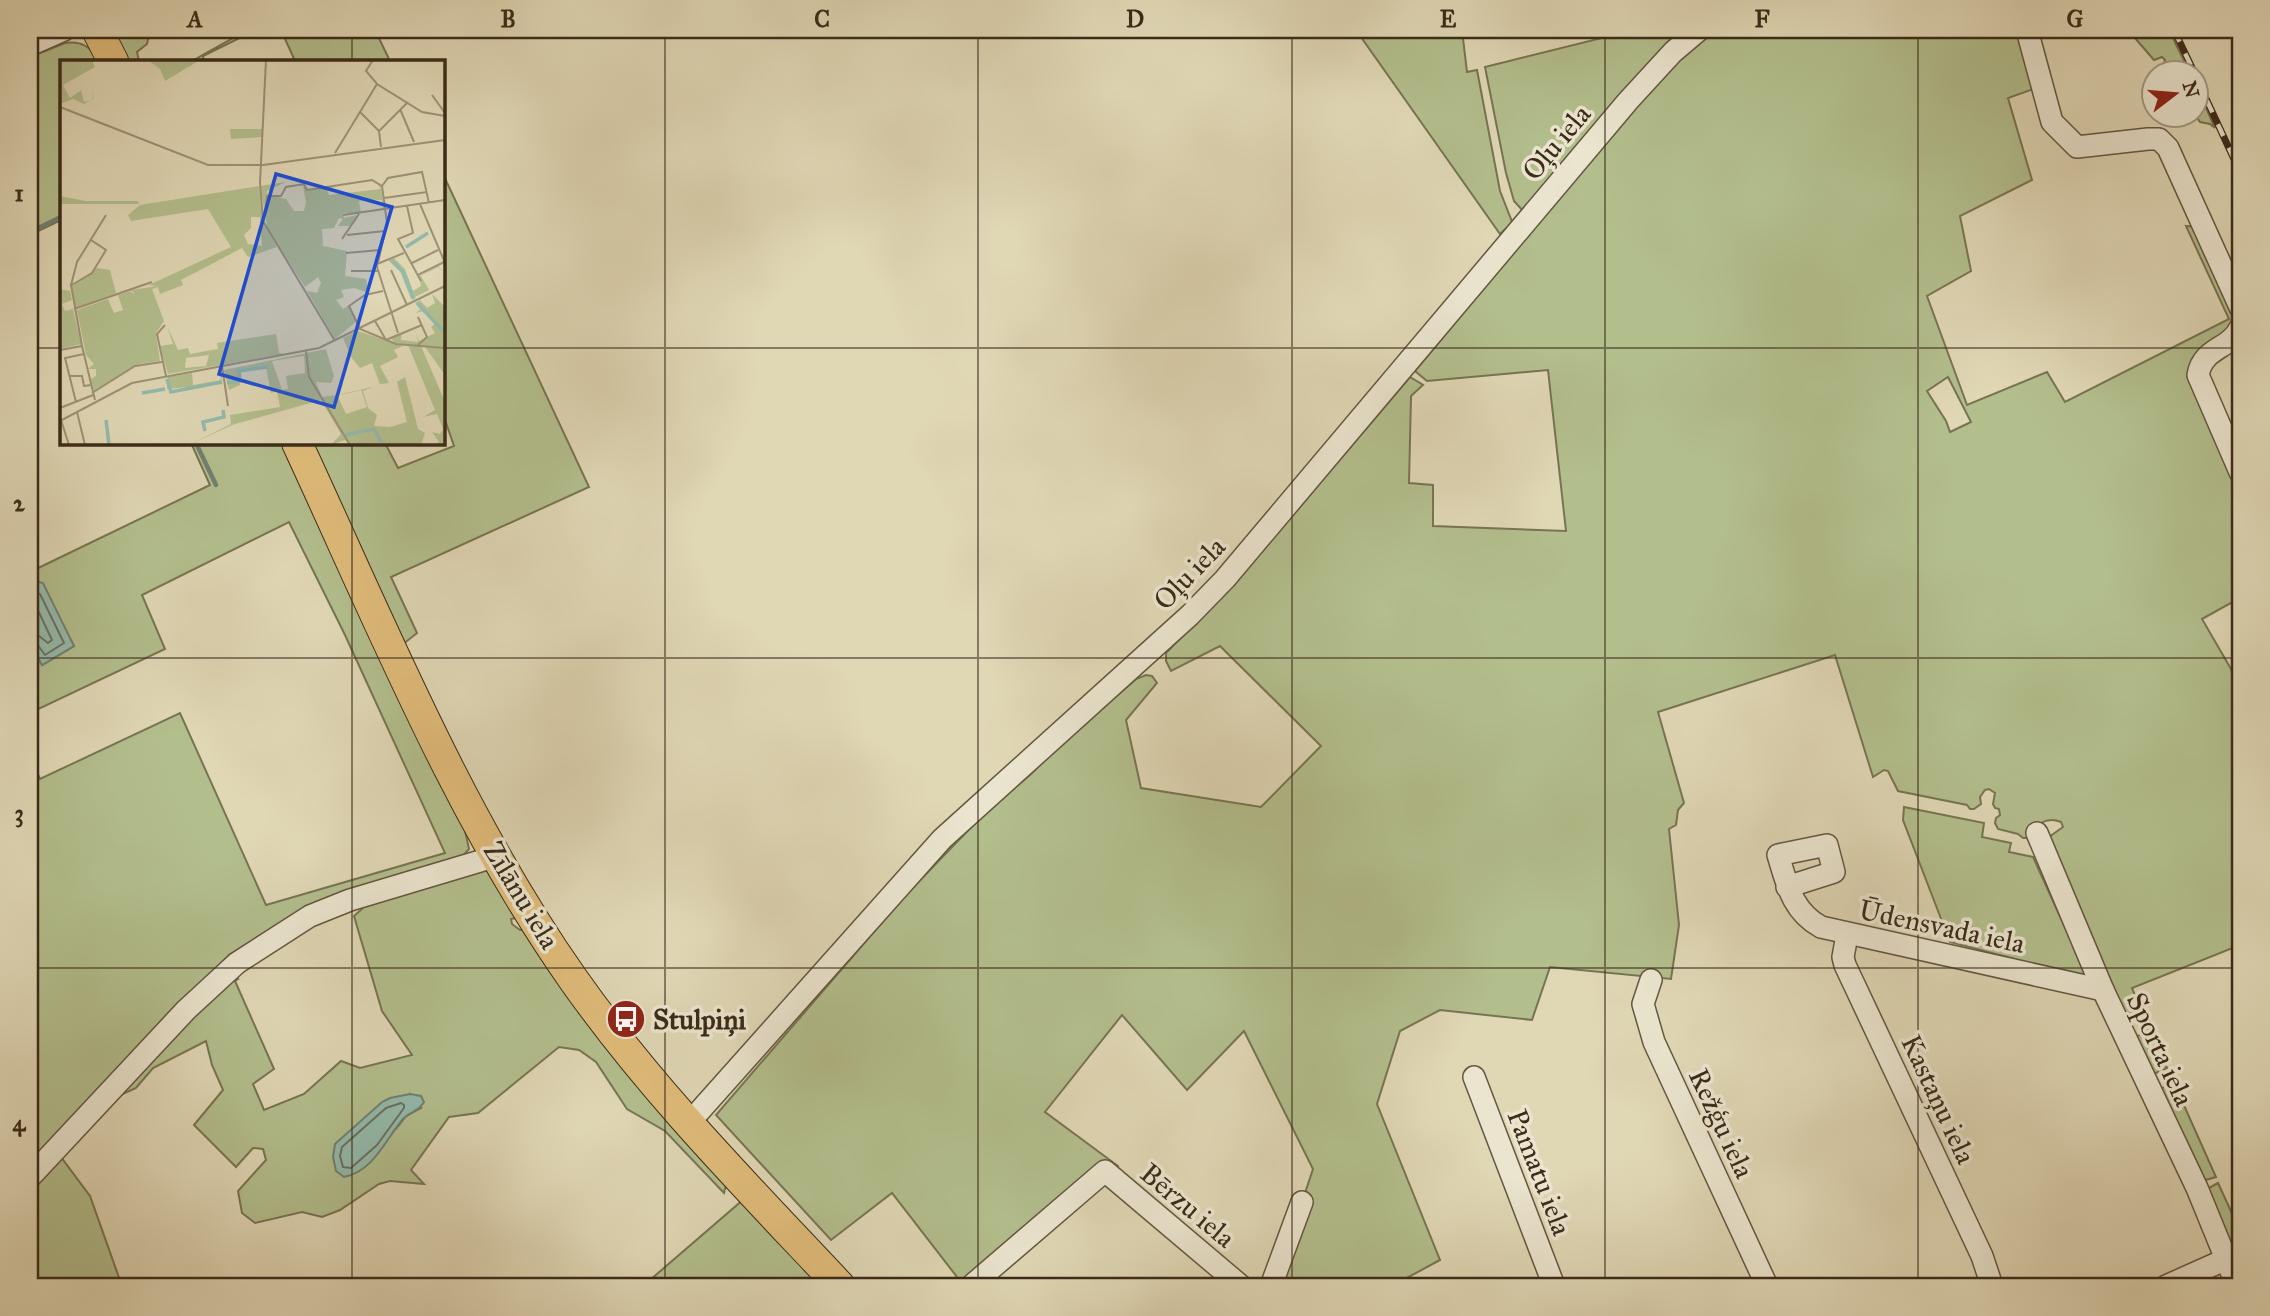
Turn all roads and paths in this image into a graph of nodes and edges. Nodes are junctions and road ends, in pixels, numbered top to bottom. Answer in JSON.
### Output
{"nodes":[{"id":1,"x":64,"y":30,"type":"edge"},
{"id":2,"x":97,"y":30,"type":"edge"},
{"id":3,"x":1699,"y":30,"type":"edge"},
{"id":4,"x":2027,"y":30,"type":"edge"},
{"id":5,"x":30,"y":45,"type":"edge"},
{"id":6,"x":112,"y":60,"type":"edge"},
{"id":7,"x":2240,"y":307,"type":"edge"},
{"id":8,"x":2240,"y":328,"type":"edge"},
{"id":9,"x":297,"y":444,"type":"edge"},
{"id":10,"x":2240,"y":472,"type":"edge"},
{"id":11,"x":2037,"y":834,"type":"dead end"},
{"id":12,"x":497,"y":856,"type":"junction"},
{"id":13,"x":1787,"y":887,"type":"dead end"},
{"id":14,"x":1847,"y":935,"type":"junction"},
{"id":15,"x":1651,"y":979,"type":"dead end"},
{"id":16,"x":2103,"y":990,"type":"junction"},
{"id":17,"x":1474,"y":1077,"type":"dead end"},
{"id":18,"x":688,"y":1124,"type":"junction"},
{"id":19,"x":30,"y":1177,"type":"edge"},
{"id":20,"x":1302,"y":1202,"type":"dead end"},
{"id":21,"x":2232,"y":1256,"type":"edge"},
{"id":22,"x":839,"y":1286,"type":"edge"},
{"id":23,"x":971,"y":1286,"type":"edge"},
{"id":24,"x":1241,"y":1286,"type":"edge"},
{"id":25,"x":1271,"y":1286,"type":"edge"},
{"id":26,"x":1555,"y":1286,"type":"edge"},
{"id":27,"x":1767,"y":1286,"type":"edge"},
{"id":28,"x":1992,"y":1286,"type":"edge"},
{"id":29,"x":2166,"y":1286,"type":"edge"},
{"id":30,"x":2236,"y":1286,"type":"edge"}],
"edges":[{"from":1,"to":5,"type":"street"},
{"from":2,"to":6,"type":"highway"},
{"from":3,"to":18,"type":"street","name":"Oļu iela"},
{"from":4,"to":7,"type":"street"},
{"from":8,"to":10,"type":"street"},
{"from":9,"to":12,"type":"highway","name":"Zīlānu iela"},
{"from":11,"to":16,"type":"street","name":"Sporta iela"},
{"from":12,"to":18,"type":"highway","name":"Zīlānu iela"},
{"from":12,"to":19,"type":"street"},
{"from":13,"to":14,"type":"street","name":"Ūdensvada iela"},
{"from":14,"to":16,"type":"street","name":"Ūdensvada iela"},
{"from":14,"to":28,"type":"street","name":"Kastaņu iela"},
{"from":15,"to":27,"type":"street","name":"Režģu iela"},
{"from":16,"to":21,"type":"street","name":"Sporta iela"},
{"from":17,"to":26,"type":"street","name":"Pamatu iela"},
{"from":18,"to":22,"type":"highway","name":"Zīlānu iela"},
{"from":20,"to":25,"type":"street"},
{"from":21,"to":29,"type":"street"},
{"from":21,"to":30,"type":"street","name":"Sporta iela"},
{"from":23,"to":24,"type":"street","name":"Bērzu iela"}]}
